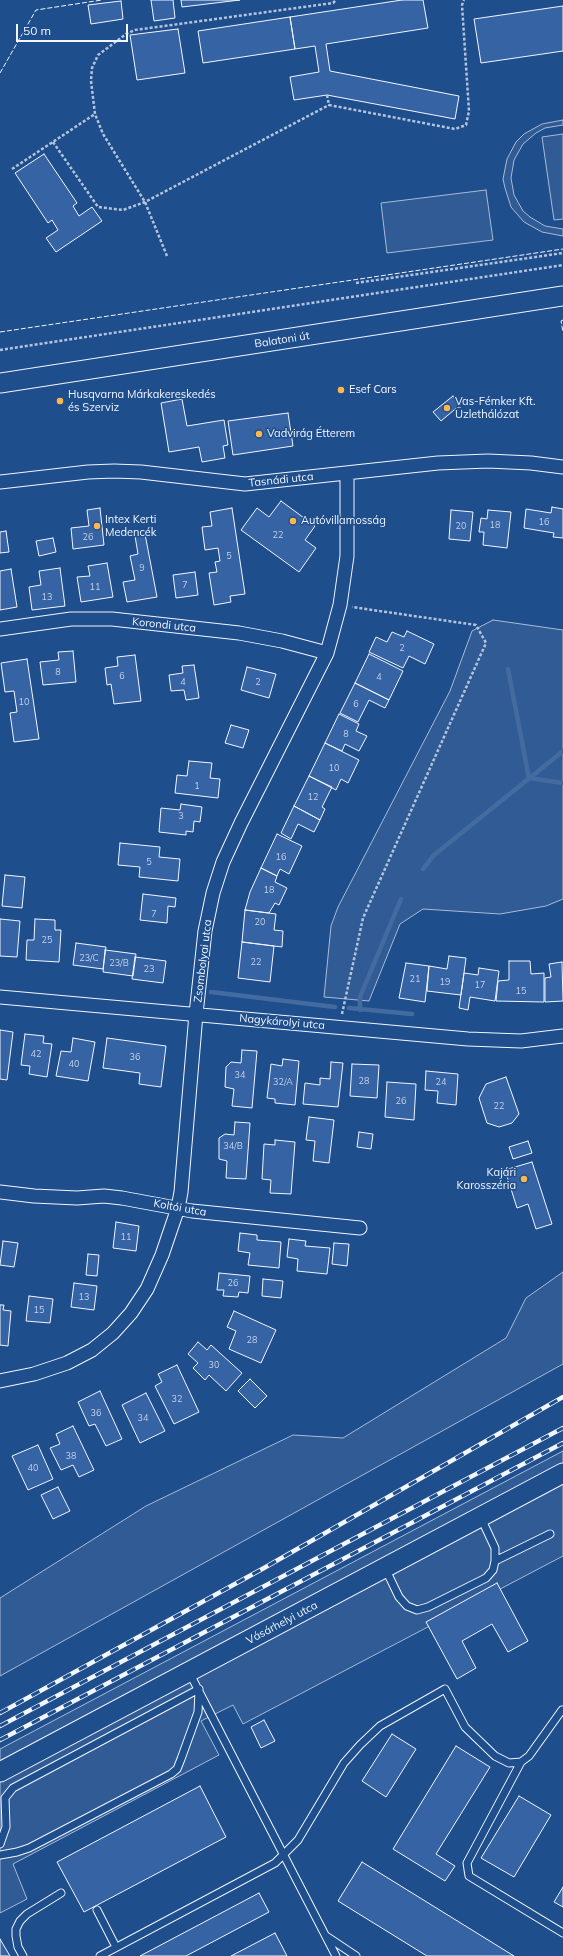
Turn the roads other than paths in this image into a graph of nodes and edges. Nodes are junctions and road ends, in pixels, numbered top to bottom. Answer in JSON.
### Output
{"nodes":[{"id":1,"x":563,"y":296,"type":"edge"},
{"id":2,"x":0,"y":383,"type":"edge"},
{"id":3,"x":563,"y":467,"type":"edge"},
{"id":4,"x":347,"y":474,"type":"junction"},
{"id":5,"x":0,"y":482,"type":"edge"},
{"id":6,"x":0,"y":629,"type":"edge"},
{"id":7,"x":327,"y":653,"type":"junction"},
{"id":8,"x":0,"y":997,"type":"edge"},
{"id":9,"x":196,"y":1014,"type":"junction"},
{"id":10,"x":563,"y":1036,"type":"edge"},
{"id":11,"x":0,"y":1192,"type":"edge"},
{"id":12,"x":178,"y":1208,"type":"junction"},
{"id":13,"x":360,"y":1228,"type":"dead end"},
{"id":14,"x":0,"y":1381,"type":"edge"},
{"id":15,"x":563,"y":1473,"type":"edge"},
{"id":16,"x":481,"y":1517,"type":"junction"},
{"id":17,"x":550,"y":1534,"type":"dead end"},
{"id":18,"x":495,"y":1561,"type":"junction"},
{"id":19,"x":385,"y":1568,"type":"junction"},
{"id":20,"x":189,"y":1672,"type":"junction"},
{"id":21,"x":199,"y":1689,"type":"junction"},
{"id":22,"x":562,"y":1710,"type":"dead end"},
{"id":23,"x":521,"y":1762,"type":"junction"},
{"id":24,"x":0,"y":1772,"type":"edge"},
{"id":25,"x":0,"y":1844,"type":"edge"},
{"id":26,"x":0,"y":1855,"type":"edge"},
{"id":27,"x":284,"y":1856,"type":"junction"},
{"id":28,"x":61,"y":1893,"type":"dead end"},
{"id":29,"x":97,"y":1910,"type":"dead end"},
{"id":30,"x":563,"y":1933,"type":"edge"},
{"id":31,"x":326,"y":1936,"type":"junction"},
{"id":32,"x":116,"y":1947,"type":"junction"},
{"id":33,"x":23,"y":1956,"type":"edge"},
{"id":34,"x":100,"y":1956,"type":"edge"},
{"id":35,"x":336,"y":1956,"type":"edge"},
{"id":36,"x":356,"y":1956,"type":"edge"}],
"edges":[{"from":1,"to":2,"type":"street","name":"Balatoni út"},
{"from":3,"to":4,"type":"street","name":"Tasnádi utca"},
{"from":4,"to":5,"type":"street","name":"Tasnádi utca"},
{"from":4,"to":7,"type":"street","name":"Zsombolyai utca"},
{"from":6,"to":7,"type":"street","name":"Korondi utca"},
{"from":7,"to":9,"type":"street","name":"Zsombolyai utca"},
{"from":8,"to":9,"type":"street","name":"Nagykárolyi utca"},
{"from":9,"to":10,"type":"street","name":"Nagykárolyi utca"},
{"from":9,"to":12,"type":"street","name":"Zsombolyai utca"},
{"from":11,"to":12,"type":"street","name":"Koltói utca"},
{"from":12,"to":13,"type":"street","name":"Koltói utca"},
{"from":12,"to":14,"type":"street","name":"Zsombolyai utca"},
{"from":15,"to":16,"type":"street","name":"Vásárhelyi utca"},
{"from":16,"to":18,"type":"lane"},
{"from":16,"to":19,"type":"street","name":"Vásárhelyi utca"},
{"from":17,"to":18,"type":"lane"},
{"from":18,"to":19,"type":"lane"},
{"from":19,"to":20,"type":"street","name":"Vásárhelyi utca"},
{"from":20,"to":21,"type":"lane"},
{"from":20,"to":24,"type":"street","name":"Vásárhelyi utca"},
{"from":21,"to":25,"type":"lane"},
{"from":21,"to":26,"type":"lane"},
{"from":21,"to":27,"type":"lane"},
{"from":22,"to":23,"type":"lane"},
{"from":23,"to":27,"type":"lane"},
{"from":23,"to":30,"type":"lane"},
{"from":27,"to":31,"type":"lane"},
{"from":27,"to":32,"type":"lane"},
{"from":28,"to":33,"type":"lane"},
{"from":29,"to":32,"type":"lane"},
{"from":31,"to":35,"type":"lane"},
{"from":31,"to":36,"type":"lane"},
{"from":32,"to":34,"type":"lane"}]}
